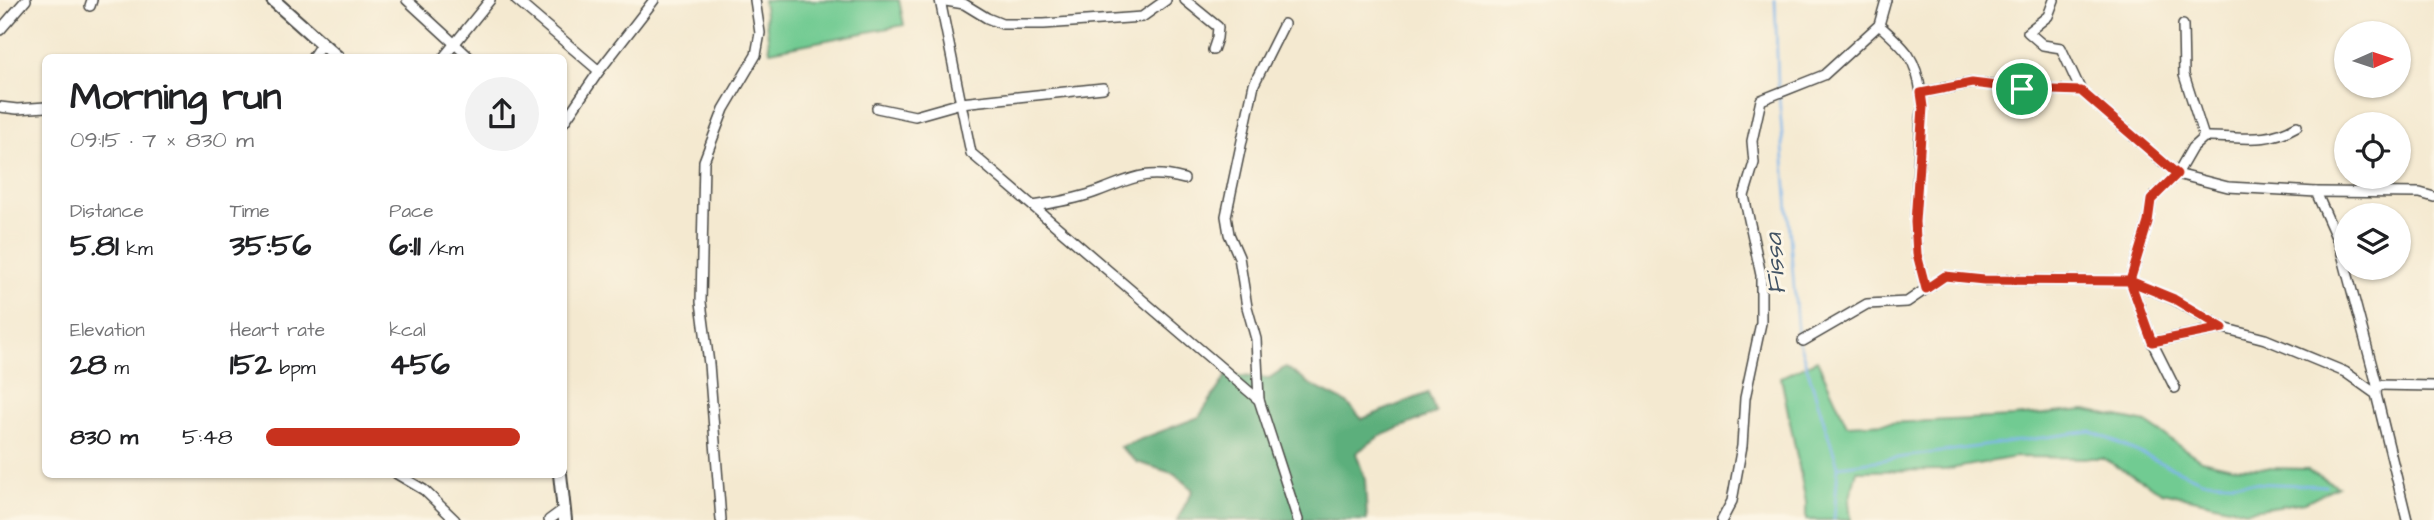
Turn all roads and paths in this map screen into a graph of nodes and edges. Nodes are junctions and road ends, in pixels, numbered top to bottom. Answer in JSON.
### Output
{"nodes":[{"id":1,"x":26,"y":0,"type":"edge"},
{"id":2,"x":273,"y":0,"type":"edge"},
{"id":3,"x":407,"y":0,"type":"edge"},
{"id":4,"x":490,"y":0,"type":"edge"},
{"id":5,"x":516,"y":0,"type":"edge"},
{"id":6,"x":654,"y":0,"type":"edge"},
{"id":7,"x":755,"y":0,"type":"edge"},
{"id":8,"x":1166,"y":0,"type":"edge"},
{"id":9,"x":1185,"y":0,"type":"edge"},
{"id":10,"x":1886,"y":0,"type":"edge"},
{"id":11,"x":2054,"y":0,"type":"edge"},
{"id":12,"x":1284,"y":24,"type":"dead end"},
{"id":13,"x":1879,"y":25,"type":"junction"},
{"id":14,"x":2183,"y":25,"type":"dead end"},
{"id":15,"x":0,"y":30,"type":"edge"},
{"id":16,"x":322,"y":43,"type":"junction"},
{"id":17,"x":454,"y":44,"type":"junction"},
{"id":18,"x":1213,"y":50,"type":"dead end"},
{"id":19,"x":315,"y":54,"type":"edge"},
{"id":20,"x":334,"y":54,"type":"edge"},
{"id":21,"x":446,"y":54,"type":"edge"},
{"id":22,"x":465,"y":54,"type":"edge"},
{"id":23,"x":598,"y":71,"type":"junction"},
{"id":24,"x":1104,"y":88,"type":"dead end"},
{"id":25,"x":2081,"y":91,"type":"junction"},
{"id":26,"x":1921,"y":93,"type":"junction"},
{"id":27,"x":961,"y":103,"type":"junction"},
{"id":28,"x":0,"y":107,"type":"edge"},
{"id":29,"x":42,"y":107,"type":"edge"},
{"id":30,"x":877,"y":108,"type":"dead end"},
{"id":31,"x":567,"y":118,"type":"edge"},
{"id":32,"x":2297,"y":126,"type":"dead end"},
{"id":33,"x":2204,"y":137,"type":"junction"},
{"id":34,"x":2177,"y":174,"type":"junction"},
{"id":35,"x":1184,"y":179,"type":"dead end"},
{"id":36,"x":2316,"y":192,"type":"junction"},
{"id":37,"x":2434,"y":197,"type":"edge"},
{"id":38,"x":1033,"y":206,"type":"junction"},
{"id":39,"x":2130,"y":281,"type":"junction"},
{"id":40,"x":1926,"y":289,"type":"junction"},
{"id":41,"x":2223,"y":328,"type":"junction"},
{"id":42,"x":1803,"y":341,"type":"dead end"},
{"id":43,"x":2152,"y":342,"type":"junction"},
{"id":44,"x":2434,"y":386,"type":"edge"},
{"id":45,"x":2175,"y":388,"type":"dead end"},
{"id":46,"x":2376,"y":390,"type":"junction"},
{"id":47,"x":1259,"y":400,"type":"junction"},
{"id":48,"x":404,"y":478,"type":"edge"},
{"id":49,"x":558,"y":478,"type":"edge"},
{"id":50,"x":565,"y":514,"type":"edge"},
{"id":51,"x":455,"y":520,"type":"edge"},
{"id":52,"x":549,"y":520,"type":"edge"},
{"id":53,"x":721,"y":520,"type":"edge"},
{"id":54,"x":1298,"y":520,"type":"edge"},
{"id":55,"x":1722,"y":520,"type":"edge"},
{"id":56,"x":2407,"y":520,"type":"edge"}],
"edges":[{"from":1,"to":15,"type":"street"},
{"from":2,"to":16,"type":"main road"},
{"from":3,"to":17,"type":"street"},
{"from":4,"to":17,"type":"street"},
{"from":5,"to":23,"type":"street"},
{"from":6,"to":23,"type":"street"},
{"from":7,"to":53,"type":"street"},
{"from":8,"to":27,"type":"street"},
{"from":9,"to":18,"type":"street"},
{"from":10,"to":13,"type":"street"},
{"from":11,"to":25,"type":"street"},
{"from":12,"to":47,"type":"street"},
{"from":13,"to":26,"type":"street"},
{"from":13,"to":55,"type":"street"},
{"from":14,"to":33,"type":"street"},
{"from":16,"to":19,"type":"street"},
{"from":16,"to":20,"type":"main road"},
{"from":17,"to":21,"type":"street"},
{"from":17,"to":22,"type":"street"},
{"from":23,"to":31,"type":"street"},
{"from":24,"to":27,"type":"street"},
{"from":25,"to":26,"type":"street"},
{"from":25,"to":34,"type":"street"},
{"from":26,"to":40,"type":"street"},
{"from":27,"to":30,"type":"street"},
{"from":27,"to":38,"type":"street"},
{"from":28,"to":29,"type":"street"},
{"from":32,"to":33,"type":"street"},
{"from":33,"to":34,"type":"street"},
{"from":34,"to":36,"type":"street"},
{"from":34,"to":39,"type":"street"},
{"from":35,"to":38,"type":"street"},
{"from":36,"to":37,"type":"street"},
{"from":36,"to":46,"type":"street"},
{"from":38,"to":47,"type":"street"},
{"from":39,"to":40,"type":"street"},
{"from":39,"to":41,"type":"street"},
{"from":39,"to":43,"type":"street"},
{"from":40,"to":42,"type":"street"},
{"from":41,"to":43,"type":"street"},
{"from":41,"to":46,"type":"street"},
{"from":43,"to":45,"type":"street"},
{"from":44,"to":46,"type":"street"},
{"from":46,"to":56,"type":"street"},
{"from":47,"to":54,"type":"street"},
{"from":48,"to":51,"type":"street"},
{"from":49,"to":50,"type":"main road"},
{"from":50,"to":52,"type":"street"}]}
